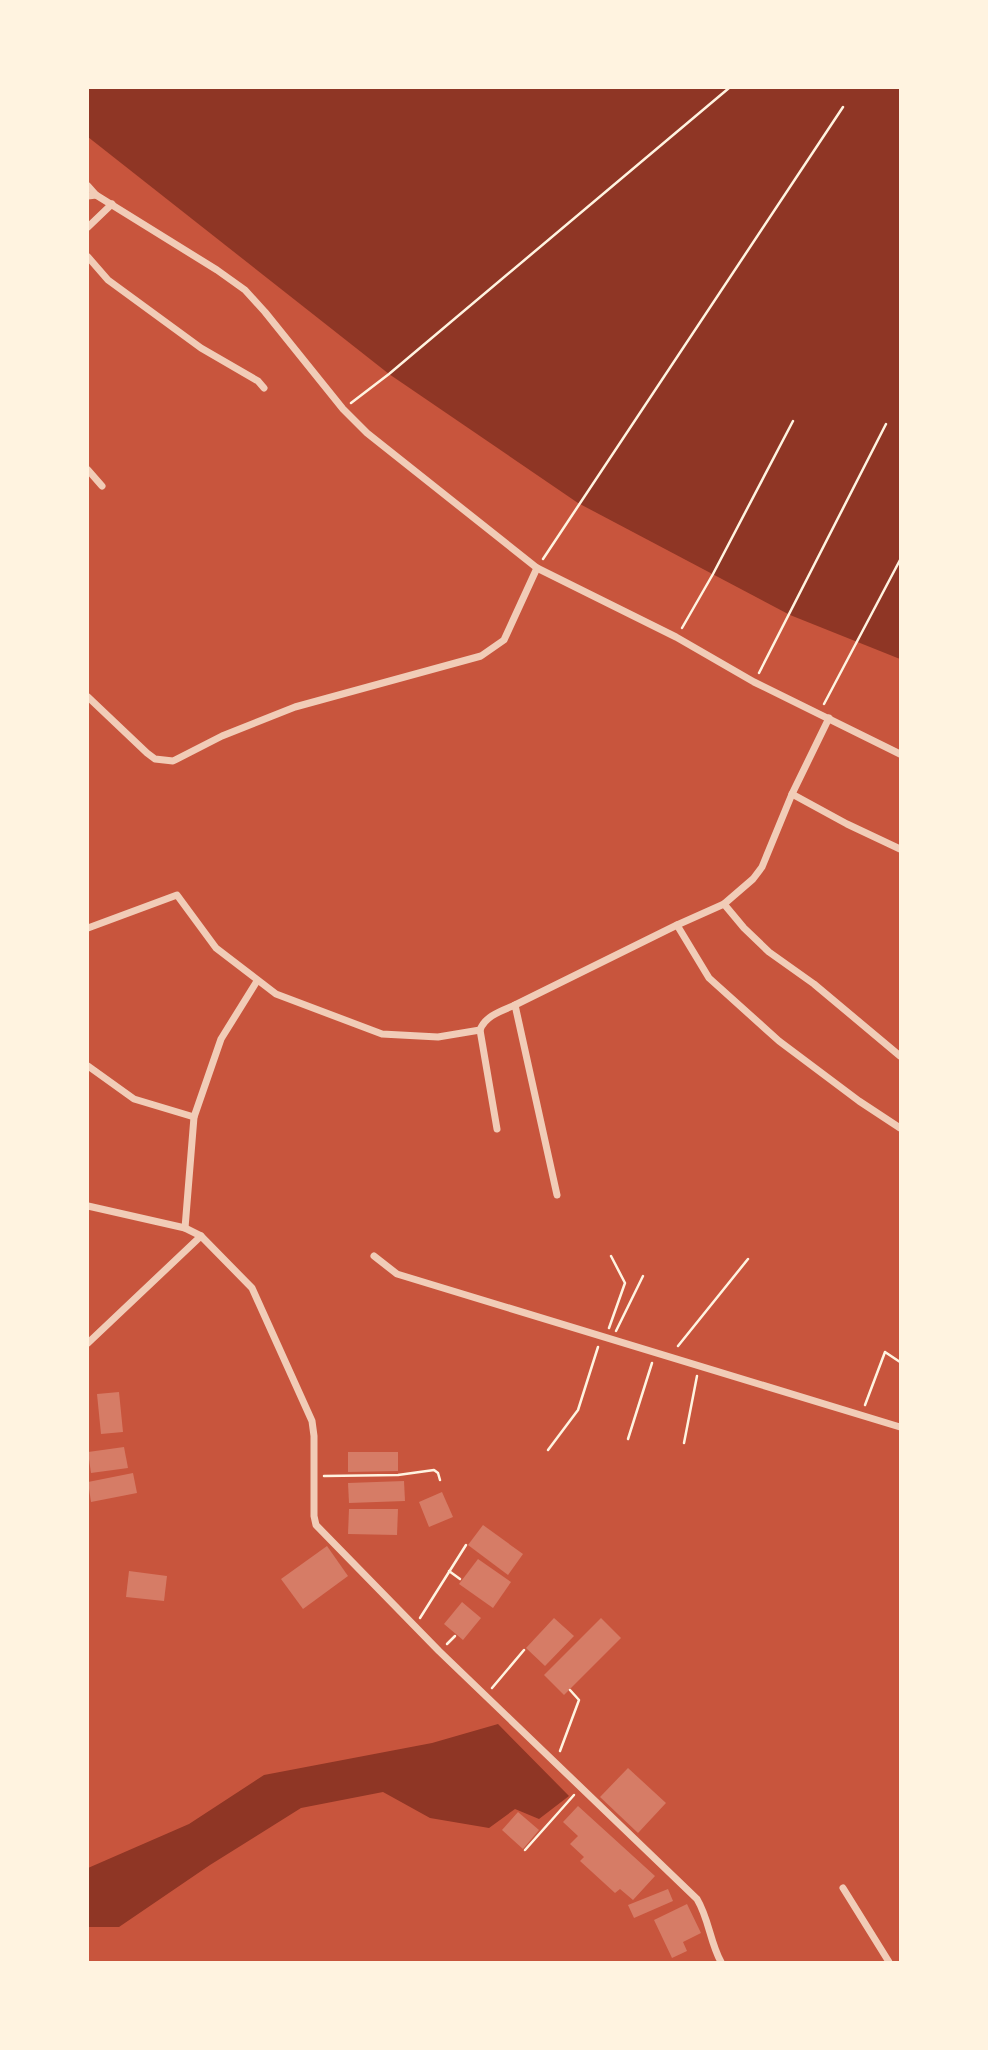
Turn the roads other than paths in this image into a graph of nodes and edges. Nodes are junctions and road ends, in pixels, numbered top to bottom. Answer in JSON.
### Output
{"nodes":[{"id":1,"x":88,"y":186,"type":"edge"},
{"id":2,"x":92,"y":195,"type":"edge"},
{"id":3,"x":112,"y":204,"type":"junction"},
{"id":4,"x":88,"y":227,"type":"edge"},
{"id":5,"x":88,"y":257,"type":"edge"},
{"id":6,"x":264,"y":388,"type":"dead end"},
{"id":7,"x":88,"y":470,"type":"edge"},
{"id":8,"x":102,"y":486,"type":"dead end"},
{"id":9,"x":537,"y":568,"type":"junction"},
{"id":10,"x":88,"y":697,"type":"edge"},
{"id":11,"x":829,"y":718,"type":"junction"},
{"id":12,"x":901,"y":754,"type":"edge"},
{"id":13,"x":792,"y":794,"type":"junction"},
{"id":14,"x":901,"y":849,"type":"edge"},
{"id":15,"x":724,"y":904,"type":"junction"},
{"id":16,"x":677,"y":925,"type":"junction"},
{"id":17,"x":88,"y":928,"type":"edge"},
{"id":18,"x":257,"y":981,"type":"junction"},
{"id":19,"x":515,"y":1005,"type":"junction"},
{"id":20,"x":480,"y":1030,"type":"junction"},
{"id":21,"x":901,"y":1056,"type":"edge"},
{"id":22,"x":88,"y":1066,"type":"edge"},
{"id":23,"x":194,"y":1117,"type":"junction"},
{"id":24,"x":901,"y":1128,"type":"edge"},
{"id":25,"x":497,"y":1129,"type":"dead end"},
{"id":26,"x":557,"y":1195,"type":"dead end"},
{"id":27,"x":88,"y":1206,"type":"edge"},
{"id":28,"x":185,"y":1228,"type":"junction"},
{"id":29,"x":201,"y":1236,"type":"junction"},
{"id":30,"x":374,"y":1256,"type":"dead end"},
{"id":31,"x":88,"y":1343,"type":"edge"},
{"id":32,"x":901,"y":1427,"type":"edge"},
{"id":33,"x":843,"y":1888,"type":"dead end"},
{"id":34,"x":721,"y":1962,"type":"edge"},
{"id":35,"x":889,"y":1962,"type":"edge"}],
"edges":[{"from":1,"to":2,"type":"street"},
{"from":2,"to":3,"type":"street"},
{"from":3,"to":4,"type":"street"},
{"from":3,"to":9,"type":"street"},
{"from":5,"to":6,"type":"street"},
{"from":7,"to":8,"type":"street"},
{"from":9,"to":10,"type":"street"},
{"from":9,"to":11,"type":"street"},
{"from":11,"to":12,"type":"street"},
{"from":11,"to":13,"type":"street"},
{"from":13,"to":14,"type":"street"},
{"from":13,"to":15,"type":"street"},
{"from":15,"to":16,"type":"street"},
{"from":15,"to":21,"type":"street"},
{"from":16,"to":19,"type":"street"},
{"from":16,"to":24,"type":"street"},
{"from":17,"to":18,"type":"street"},
{"from":18,"to":20,"type":"street"},
{"from":18,"to":23,"type":"street"},
{"from":19,"to":20,"type":"street"},
{"from":19,"to":26,"type":"street"},
{"from":20,"to":25,"type":"street"},
{"from":22,"to":23,"type":"street"},
{"from":23,"to":28,"type":"street"},
{"from":27,"to":28,"type":"street"},
{"from":28,"to":29,"type":"street"},
{"from":29,"to":31,"type":"street"},
{"from":29,"to":34,"type":"street"},
{"from":30,"to":32,"type":"street"},
{"from":33,"to":35,"type":"street"}]}
